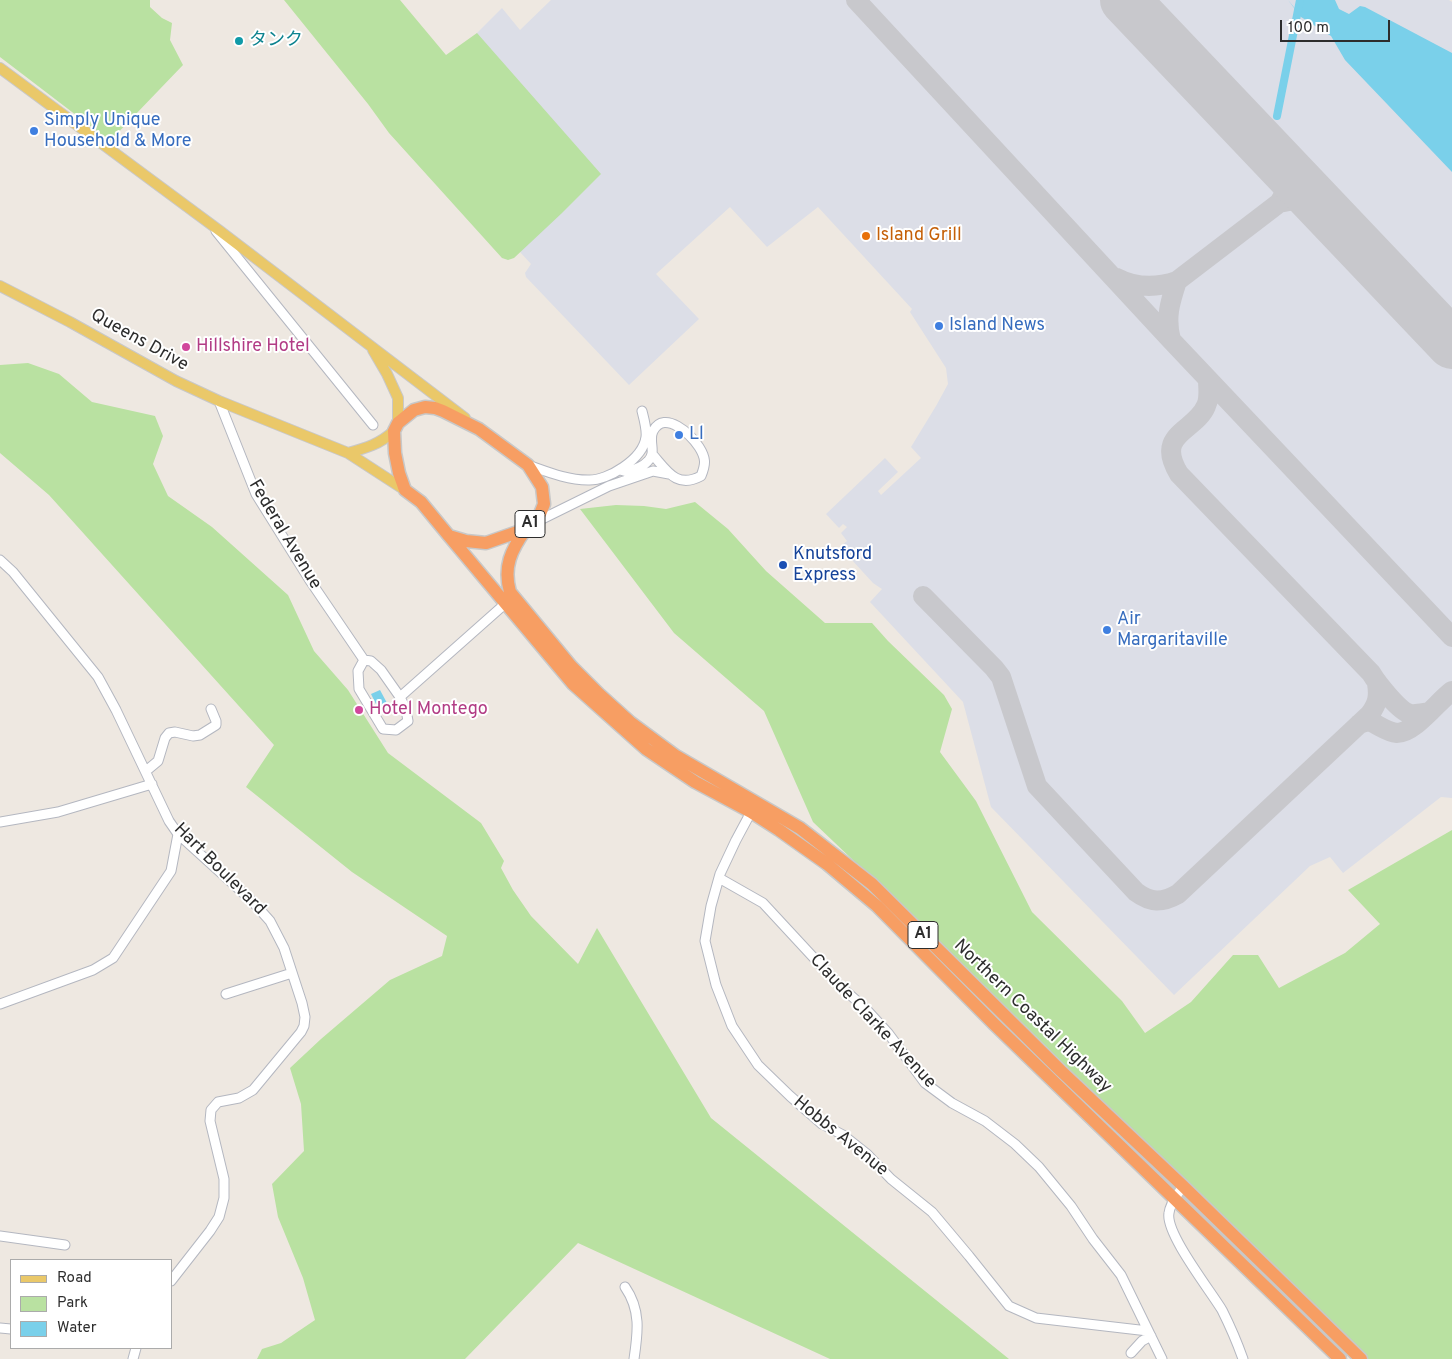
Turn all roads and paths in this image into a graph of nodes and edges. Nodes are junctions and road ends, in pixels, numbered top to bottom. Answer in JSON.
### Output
{"nodes":[{"id":1,"x":0,"y":68,"type":"edge"},
{"id":2,"x":212,"y":226,"type":"junction"},
{"id":3,"x":0,"y":286,"type":"edge"},
{"id":4,"x":370,"y":345,"type":"junction"},
{"id":5,"x":219,"y":401,"type":"junction"},
{"id":6,"x":642,"y":410,"type":"dead end"},
{"id":7,"x":373,"y":425,"type":"dead end"},
{"id":8,"x":396,"y":427,"type":"junction"},
{"id":9,"x":479,"y":429,"type":"junction"},
{"id":10,"x":348,"y":453,"type":"junction"},
{"id":11,"x":653,"y":454,"type":"junction"},
{"id":12,"x":528,"y":465,"type":"junction"},
{"id":13,"x":620,"y":470,"type":"junction"},
{"id":14,"x":669,"y":474,"type":"junction"},
{"id":15,"x":405,"y":490,"type":"junction"},
{"id":16,"x":527,"y":527,"type":"junction"},
{"id":17,"x":449,"y":536,"type":"junction"},
{"id":18,"x":0,"y":560,"type":"edge"},
{"id":19,"x":506,"y":603,"type":"junction"},
{"id":20,"x":364,"y":660,"type":"junction"},
{"id":21,"x":400,"y":697,"type":"junction"},
{"id":22,"x":211,"y":710,"type":"dead end"},
{"id":23,"x":146,"y":771,"type":"junction"},
{"id":24,"x":152,"y":784,"type":"junction"},
{"id":25,"x":751,"y":812,"type":"junction"},
{"id":26,"x":0,"y":822,"type":"edge"},
{"id":27,"x":178,"y":834,"type":"junction"},
{"id":28,"x":719,"y":878,"type":"junction"},
{"id":29,"x":292,"y":973,"type":"junction"},
{"id":30,"x":226,"y":994,"type":"dead end"},
{"id":31,"x":0,"y":1004,"type":"edge"},
{"id":32,"x":1183,"y":1186,"type":"junction"},
{"id":33,"x":1174,"y":1199,"type":"junction"},
{"id":34,"x":0,"y":1236,"type":"edge"},
{"id":35,"x":65,"y":1245,"type":"dead end"},
{"id":36,"x":172,"y":1280,"type":"edge"},
{"id":37,"x":624,"y":1287,"type":"dead end"},
{"id":38,"x":1150,"y":1333,"type":"junction"},
{"id":39,"x":1131,"y":1353,"type":"dead end"},
{"id":40,"x":634,"y":1359,"type":"edge"},
{"id":41,"x":1162,"y":1359,"type":"edge"},
{"id":42,"x":1243,"y":1359,"type":"edge"},
{"id":43,"x":1340,"y":1359,"type":"edge"},
{"id":44,"x":1361,"y":1359,"type":"edge"}],
"edges":[{"from":1,"to":2,"type":"main road"},
{"from":2,"to":4,"type":"main road"},
{"from":2,"to":7,"type":"street"},
{"from":3,"to":5,"type":"main road","name":"Queens Drive","number":"A1"},
{"from":4,"to":8,"type":"main road"},
{"from":4,"to":9,"type":"main road"},
{"from":5,"to":10,"type":"main road","name":"Queens Drive","number":"A1"},
{"from":5,"to":20,"type":"street","name":"Federal Avenue"},
{"from":6,"to":13,"type":"street"},
{"from":8,"to":9,"type":"highway","number":"A1"},
{"from":8,"to":10,"type":"main road","number":"A1"},
{"from":8,"to":15,"type":"highway"},
{"from":9,"to":12,"type":"highway","number":"A1"},
{"from":10,"to":15,"type":"main road","name":"Queens Drive","number":"A1"},
{"from":11,"to":13,"type":"street"},
{"from":11,"to":14,"type":"street"},
{"from":11,"to":14,"type":"street"},
{"from":12,"to":13,"type":"street"},
{"from":12,"to":16,"type":"highway","number":"A1"},
{"from":14,"to":16,"type":"street"},
{"from":15,"to":17,"type":"highway","number":"A1"},
{"from":16,"to":17,"type":"highway","number":"A1"},
{"from":16,"to":32,"type":"highway","name":"Northern Coastal Highway","number":"A1"},
{"from":17,"to":19,"type":"highway","name":"Northern Coastal Highway","number":"A1"},
{"from":18,"to":23,"type":"street","name":"Hart Boulevard"},
{"from":19,"to":21,"type":"street"},
{"from":19,"to":25,"type":"highway","name":"Northern Coastal Highway","number":"A1"},
{"from":20,"to":21,"type":"street"},
{"from":20,"to":21,"type":"street"},
{"from":22,"to":23,"type":"street"},
{"from":23,"to":24,"type":"street","name":"Hart Boulevard"},
{"from":24,"to":26,"type":"street"},
{"from":24,"to":27,"type":"street","name":"Hart Boulevard"},
{"from":25,"to":28,"type":"street","name":"Hobbs Avenue"},
{"from":25,"to":33,"type":"highway","name":"Northern Coastal Highway","number":"A1"},
{"from":27,"to":29,"type":"street","name":"Hart Boulevard"},
{"from":27,"to":31,"type":"street"},
{"from":28,"to":38,"type":"street","name":"Claude Clarke Avenue"},
{"from":28,"to":38,"type":"street","name":"Hobbs Avenue"},
{"from":29,"to":30,"type":"street"},
{"from":29,"to":36,"type":"street","name":"Hart Boulevard"},
{"from":32,"to":33,"type":"street"},
{"from":32,"to":44,"type":"highway","name":"Northern Coastal Highway","number":"A1"},
{"from":33,"to":42,"type":"street"},
{"from":33,"to":43,"type":"highway","name":"Northern Coastal Highway","number":"A1"},
{"from":34,"to":35,"type":"street"},
{"from":37,"to":40,"type":"street"},
{"from":38,"to":39,"type":"street"},
{"from":38,"to":41,"type":"street","name":"Claude Clarke Avenue"}]}
